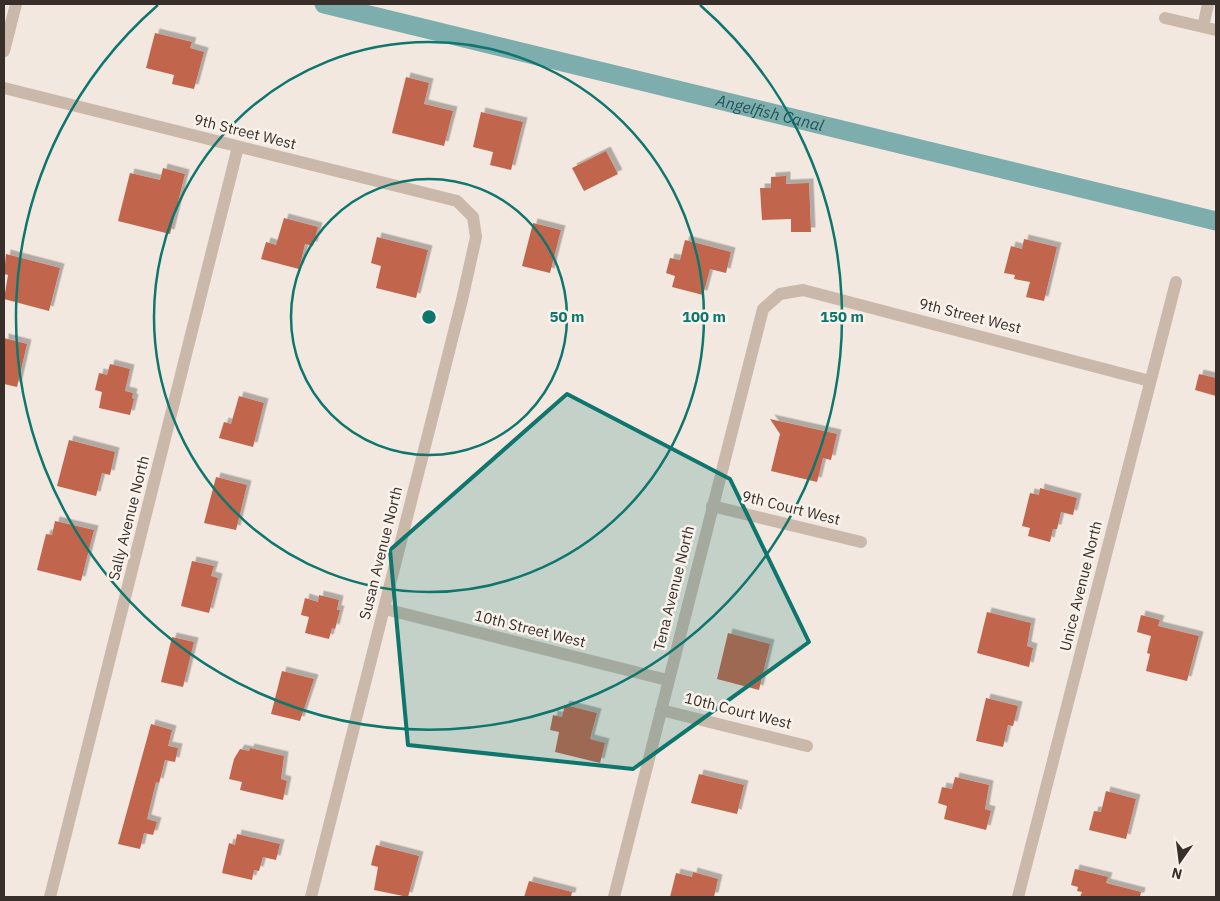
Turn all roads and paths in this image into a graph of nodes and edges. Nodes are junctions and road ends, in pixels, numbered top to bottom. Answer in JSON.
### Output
{"nodes":[{"id":1,"x":16,"y":4,"type":"edge"},
{"id":2,"x":1208,"y":4,"type":"edge"},
{"id":3,"x":1165,"y":18,"type":"dead end"},
{"id":4,"x":1203,"y":27,"type":"junction"},
{"id":5,"x":1216,"y":30,"type":"edge"},
{"id":6,"x":4,"y":51,"type":"edge"},
{"id":7,"x":4,"y":88,"type":"edge"},
{"id":8,"x":238,"y":147,"type":"junction"},
{"id":9,"x":473,"y":217,"type":"joint"},
{"id":10,"x":1176,"y":282,"type":"dead end"},
{"id":11,"x":780,"y":294,"type":"joint"},
{"id":12,"x":1150,"y":381,"type":"junction"},
{"id":13,"x":712,"y":506,"type":"junction"},
{"id":14,"x":861,"y":542,"type":"dead end"},
{"id":15,"x":385,"y":609,"type":"junction"},
{"id":16,"x":667,"y":680,"type":"junction"},
{"id":17,"x":661,"y":710,"type":"junction"},
{"id":18,"x":807,"y":746,"type":"dead end"},
{"id":19,"x":50,"y":897,"type":"edge"},
{"id":20,"x":311,"y":897,"type":"edge"},
{"id":21,"x":614,"y":897,"type":"edge"},
{"id":22,"x":1018,"y":897,"type":"edge"}],
"edges":[{"from":1,"to":6,"type":"street"},
{"from":2,"to":4,"type":"street"},
{"from":3,"to":4,"type":"street"},
{"from":4,"to":5,"type":"street"},
{"from":7,"to":8,"type":"street","name":"9th Street West"},
{"from":8,"to":9,"type":"street","name":"9th Street West"},
{"from":8,"to":19,"type":"street","name":"Sally Avenue North"},
{"from":9,"to":15,"type":"street","name":"Susan Avenue North"},
{"from":10,"to":12,"type":"street","name":"Unice Avenue North"},
{"from":11,"to":12,"type":"street","name":"9th Street West"},
{"from":11,"to":13,"type":"street","name":"Tena Avenue North"},
{"from":12,"to":22,"type":"street","name":"Unice Avenue North"},
{"from":13,"to":14,"type":"street","name":"9th Court West"},
{"from":13,"to":16,"type":"street","name":"Tena Avenue North"},
{"from":15,"to":16,"type":"street","name":"10th Street West"},
{"from":15,"to":20,"type":"street","name":"Susan Avenue North"},
{"from":16,"to":17,"type":"street","name":"Tena Avenue North"},
{"from":17,"to":18,"type":"street","name":"10th Court West"},
{"from":17,"to":21,"type":"street","name":"Tena Avenue North"}]}
